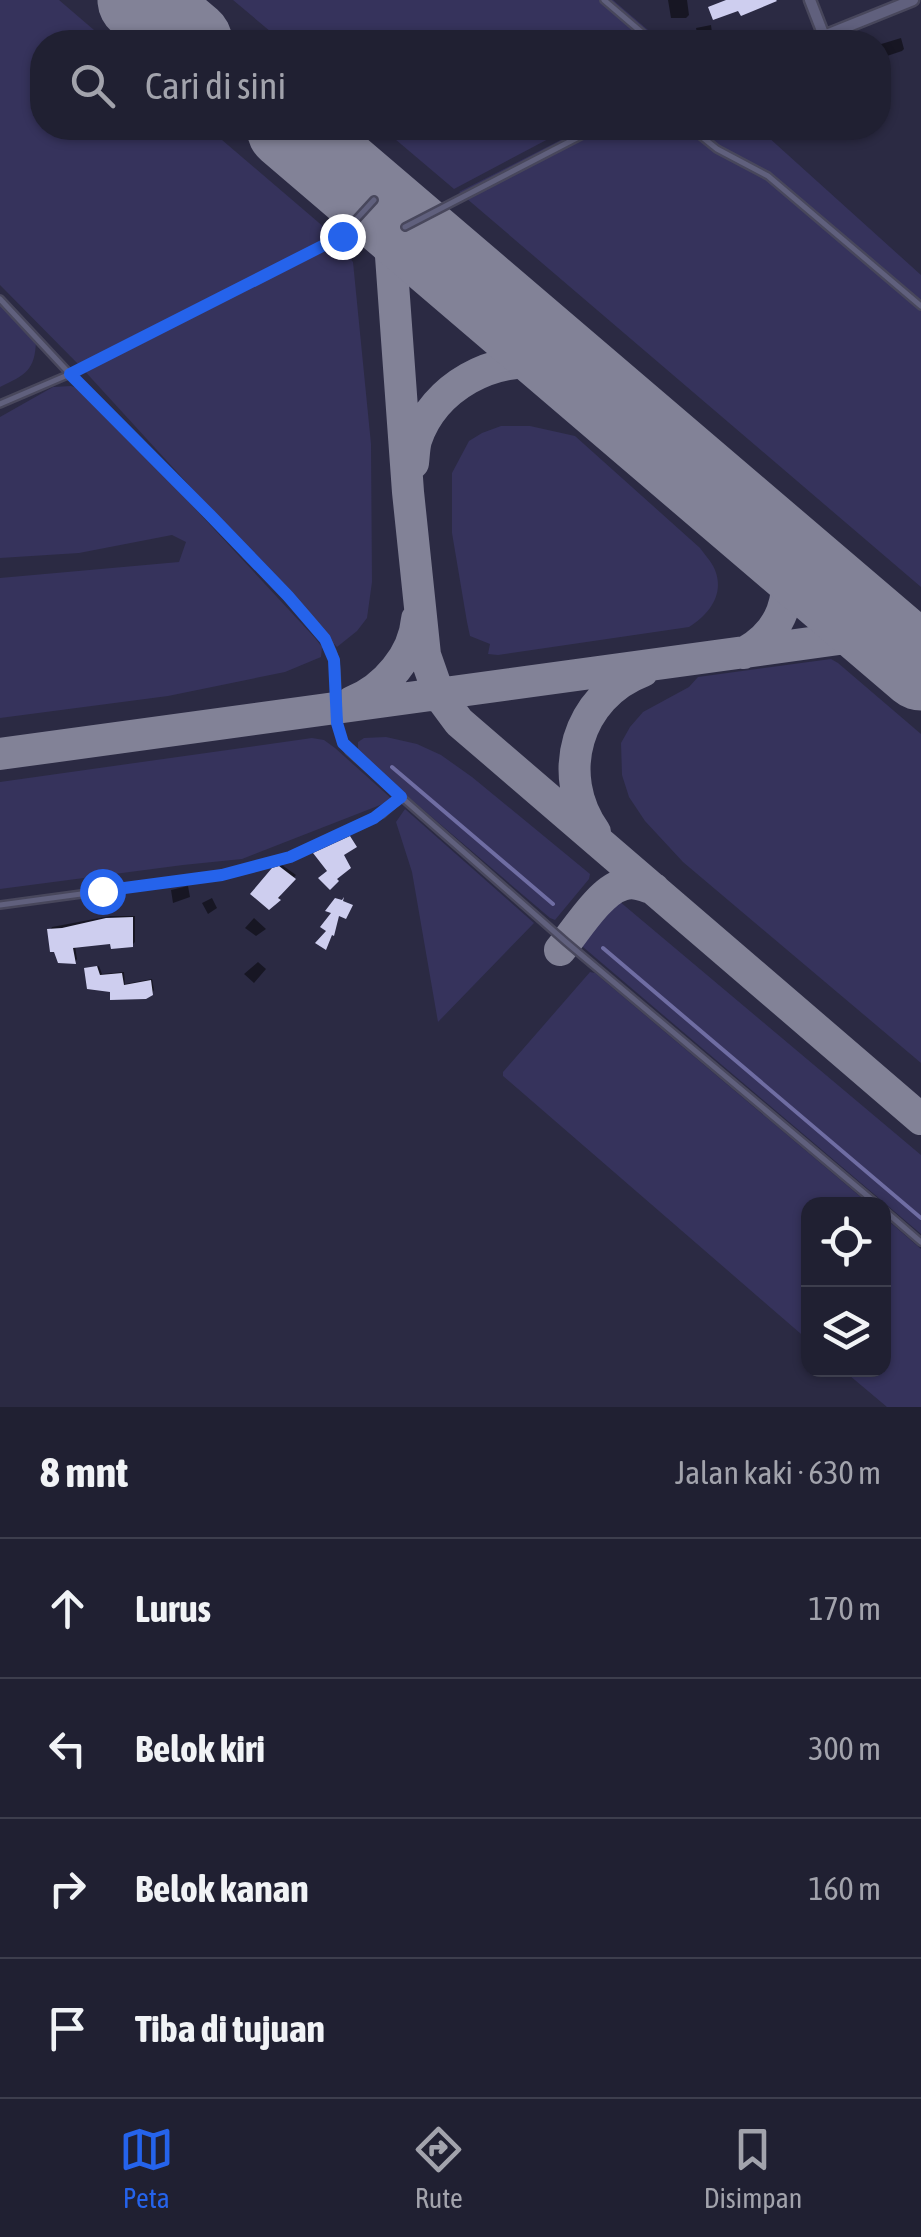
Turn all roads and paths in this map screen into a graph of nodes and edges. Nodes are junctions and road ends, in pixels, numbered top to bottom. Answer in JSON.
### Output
{"nodes":[{"id":1,"x":604,"y":0,"type":"edge"},
{"id":2,"x":810,"y":0,"type":"edge"},
{"id":3,"x":913,"y":0,"type":"edge"},
{"id":4,"x":886,"y":6,"type":"edge"},
{"id":5,"x":639,"y":30,"type":"edge"},
{"id":6,"x":822,"y":30,"type":"edge"},
{"id":7,"x":836,"y":30,"type":"edge"},
{"id":8,"x":573,"y":140,"type":"edge"},
{"id":9,"x":706,"y":140,"type":"edge"},
{"id":10,"x":374,"y":200,"type":"dead end"},
{"id":11,"x":405,"y":227,"type":"dead end"},
{"id":12,"x":0,"y":299,"type":"edge"},
{"id":13,"x":921,"y":306,"type":"edge"},
{"id":14,"x":70,"y":374,"type":"junction"},
{"id":15,"x":0,"y":404,"type":"edge"},
{"id":16,"x":401,"y":797,"type":"junction"},
{"id":17,"x":0,"y":905,"type":"edge"},
{"id":18,"x":869,"y":1197,"type":"edge"},
{"id":19,"x":891,"y":1216,"type":"edge"},
{"id":20,"x":921,"y":1242,"type":"edge"}],
"edges":[{"from":1,"to":5,"type":"lane"},
{"from":2,"to":6,"type":"street"},
{"from":3,"to":4,"type":"street"},
{"from":4,"to":7,"type":"street"},
{"from":8,"to":11,"type":"lane"},
{"from":9,"to":13,"type":"lane"},
{"from":10,"to":14,"type":"lane"},
{"from":12,"to":14,"type":"lane"},
{"from":14,"to":15,"type":"lane"},
{"from":14,"to":16,"type":"lane"},
{"from":16,"to":17,"type":"lane"},
{"from":16,"to":18,"type":"lane"},
{"from":19,"to":20,"type":"lane"}]}
